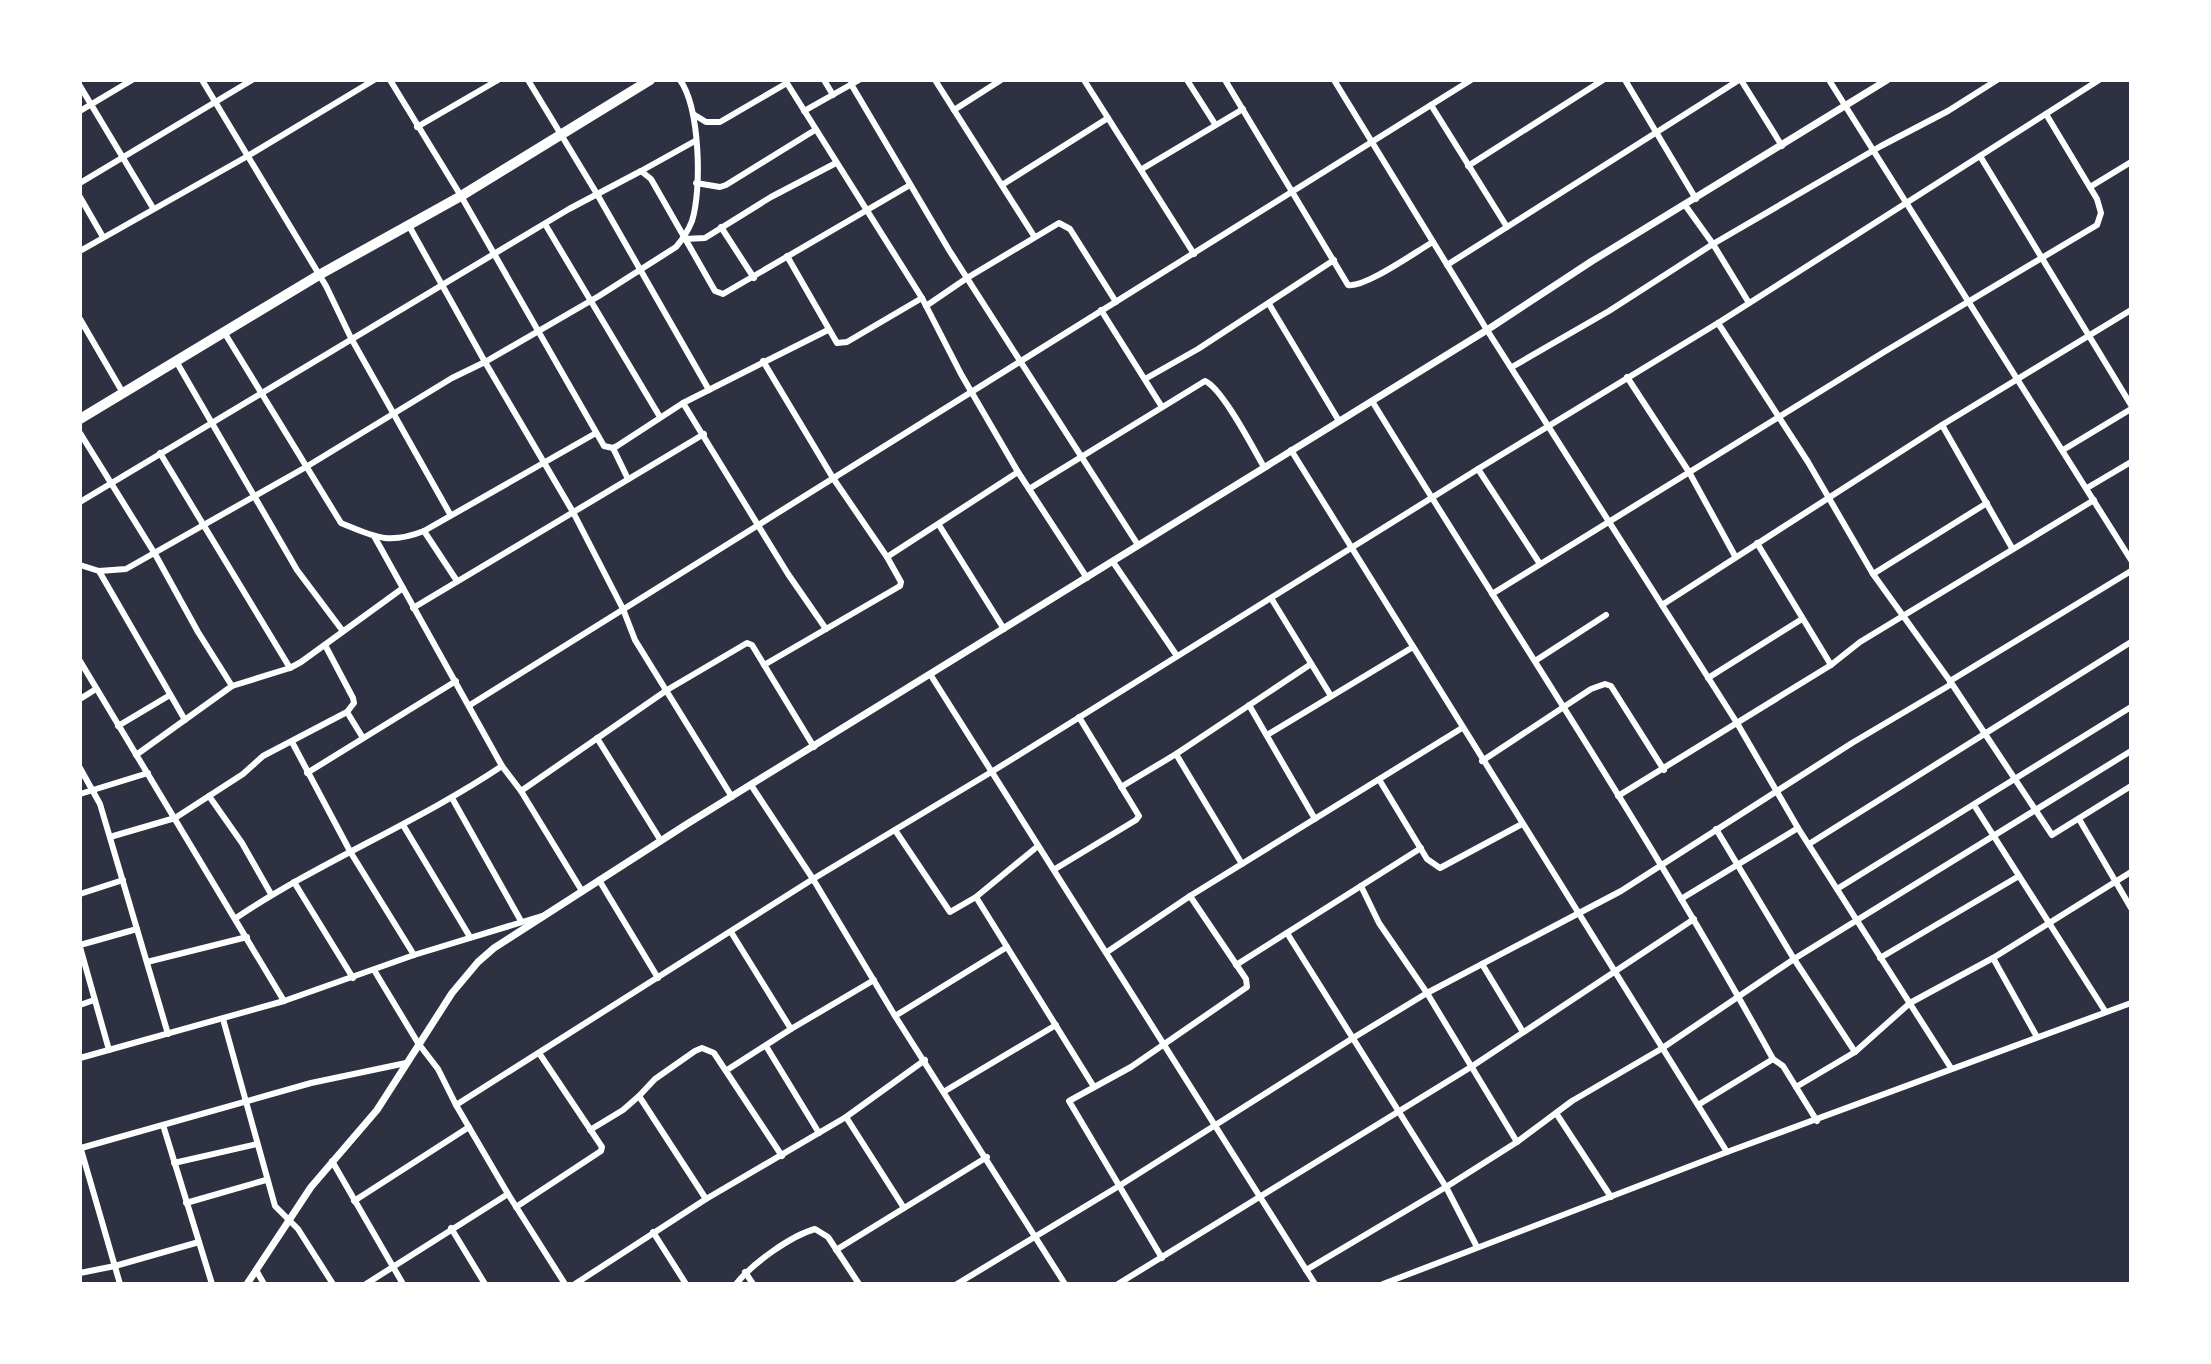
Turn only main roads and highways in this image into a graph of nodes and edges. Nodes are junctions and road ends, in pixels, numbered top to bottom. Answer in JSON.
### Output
{"nodes":[{"id":1,"x":650,"y":80,"type":"edge"},
{"id":2,"x":80,"y":419,"type":"edge"}],
"edges":[{"from":1,"to":2,"type":"highway"}]}
